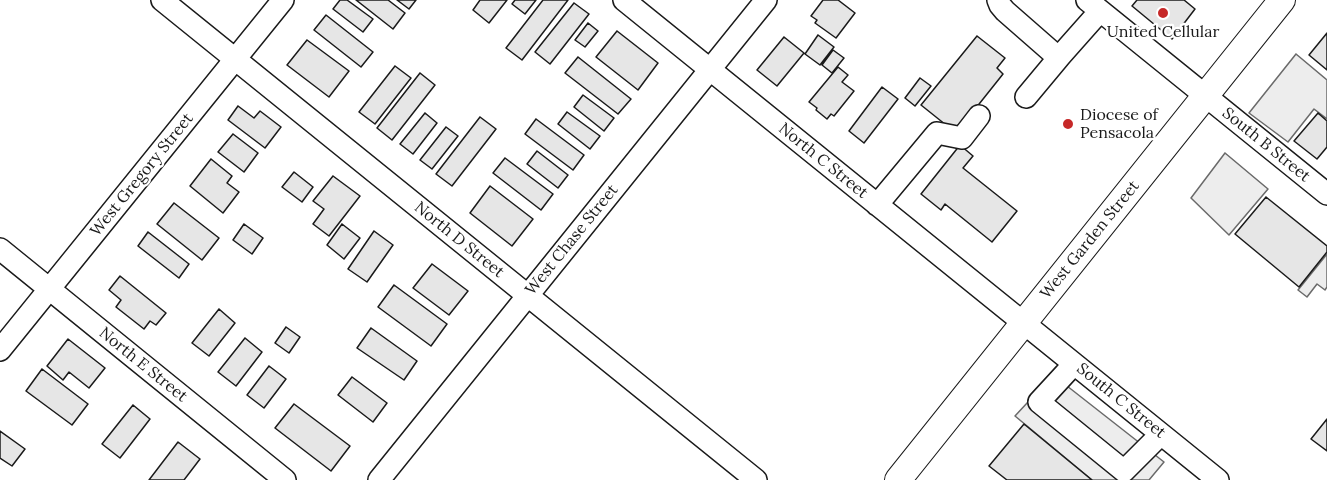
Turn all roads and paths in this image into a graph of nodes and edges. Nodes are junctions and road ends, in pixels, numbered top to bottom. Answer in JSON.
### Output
{"nodes":[{"id":1,"x":162,"y":0,"type":"edge"},
{"id":2,"x":283,"y":0,"type":"edge"},
{"id":3,"x":624,"y":0,"type":"edge"},
{"id":4,"x":766,"y":0,"type":"edge"},
{"id":5,"x":999,"y":0,"type":"edge"},
{"id":6,"x":1282,"y":0,"type":"edge"},
{"id":7,"x":1094,"y":5,"type":"edge"},
{"id":8,"x":1061,"y":55,"type":"junction"},
{"id":9,"x":235,"y":60,"type":"junction"},
{"id":10,"x":710,"y":70,"type":"junction"},
{"id":11,"x":1206,"y":96,"type":"junction"},
{"id":12,"x":1026,"y":98,"type":"dead end"},
{"id":13,"x":979,"y":116,"type":"dead end"},
{"id":14,"x":1327,"y":194,"type":"edge"},
{"id":15,"x":877,"y":205,"type":"junction"},
{"id":16,"x":0,"y":249,"type":"edge"},
{"id":17,"x":49,"y":289,"type":"junction"},
{"id":18,"x":528,"y":295,"type":"junction"},
{"id":19,"x":1023,"y":322,"type":"junction"},
{"id":20,"x":0,"y":350,"type":"edge"},
{"id":21,"x":1074,"y":364,"type":"junction"},
{"id":22,"x":1161,"y":434,"type":"junction"},
{"id":23,"x":285,"y":480,"type":"edge"},
{"id":24,"x":379,"y":480,"type":"edge"},
{"id":25,"x":756,"y":480,"type":"edge"},
{"id":26,"x":898,"y":480,"type":"edge"},
{"id":27,"x":1218,"y":480,"type":"edge"}],
"edges":[{"from":1,"to":9,"type":"street","name":"North D Street"},
{"from":2,"to":9,"type":"street","name":"West Gregory Street"},
{"from":3,"to":10,"type":"street","name":"North C Street"},
{"from":4,"to":10,"type":"street","name":"West Chase Street"},
{"from":5,"to":8,"type":"street"},
{"from":6,"to":11,"type":"main road","name":"West Garden Street"},
{"from":7,"to":8,"type":"street"},
{"from":7,"to":11,"type":"street","name":"South B Street"},
{"from":8,"to":12,"type":"street"},
{"from":9,"to":17,"type":"street","name":"West Gregory Street"},
{"from":9,"to":18,"type":"street","name":"North D Street"},
{"from":10,"to":15,"type":"street","name":"North C Street"},
{"from":10,"to":18,"type":"street","name":"West Chase Street"},
{"from":11,"to":14,"type":"street","name":"South B Street"},
{"from":11,"to":19,"type":"main road","name":"West Garden Street"},
{"from":13,"to":15,"type":"street"},
{"from":15,"to":19,"type":"street","name":"North C Street"},
{"from":16,"to":17,"type":"street","name":"North E Street"},
{"from":17,"to":20,"type":"street","name":"West Gregory Street"},
{"from":17,"to":23,"type":"street","name":"North E Street"},
{"from":18,"to":24,"type":"street","name":"West Chase Street"},
{"from":18,"to":25,"type":"street","name":"North D Street"},
{"from":19,"to":21,"type":"street","name":"South C Street"},
{"from":19,"to":26,"type":"main road","name":"West Garden Street"},
{"from":21,"to":22,"type":"street","name":"South C Street"},
{"from":21,"to":22,"type":"street"},
{"from":22,"to":27,"type":"street","name":"South C Street"}]}
